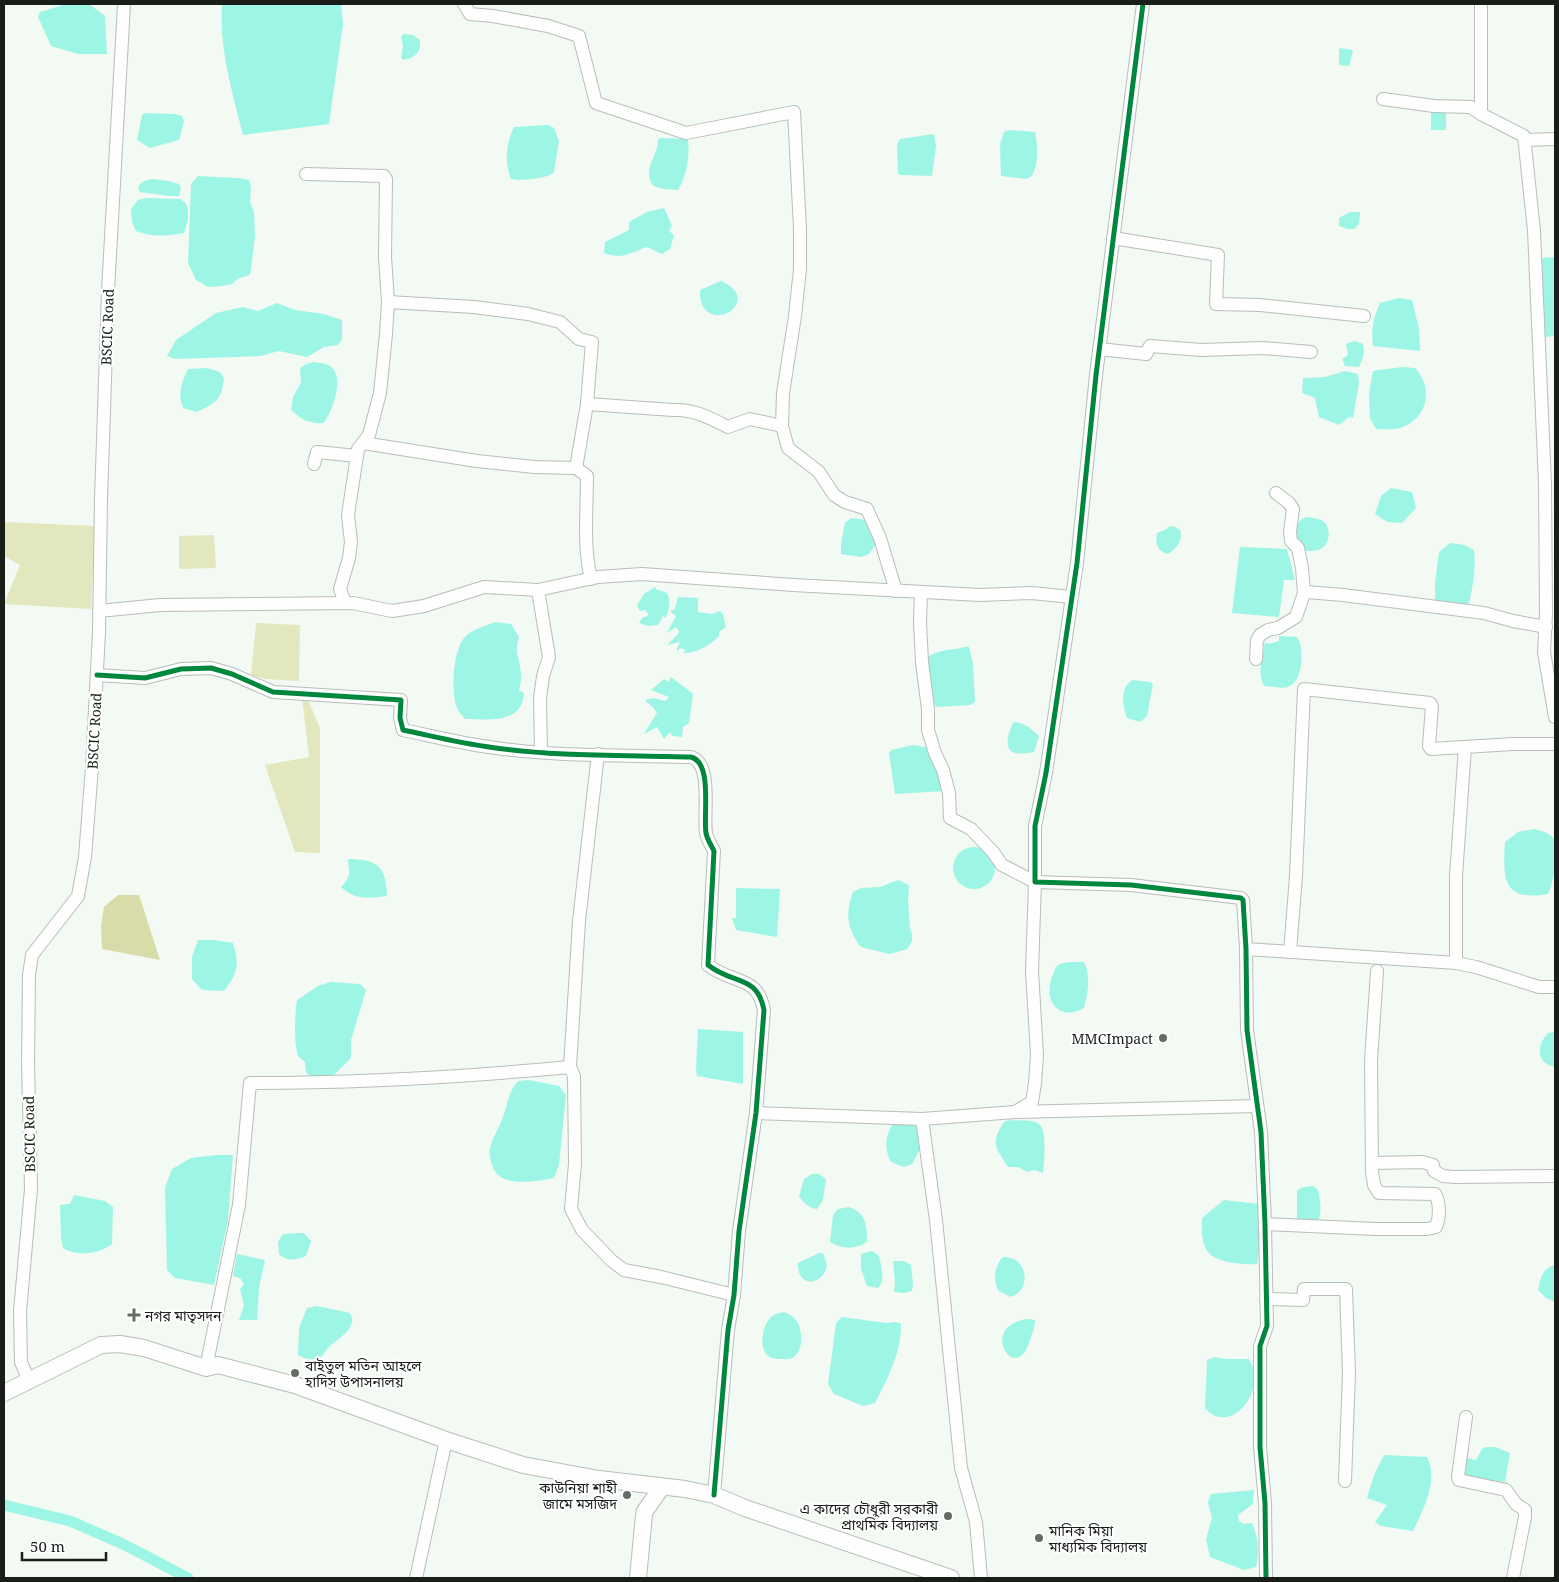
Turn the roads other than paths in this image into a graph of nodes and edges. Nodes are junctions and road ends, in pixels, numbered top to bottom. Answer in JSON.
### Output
{"nodes":[{"id":1,"x":124,"y":4,"type":"edge"},
{"id":2,"x":464,"y":4,"type":"edge"},
{"id":3,"x":1143,"y":4,"type":"edge"},
{"id":4,"x":1481,"y":4,"type":"edge"},
{"id":5,"x":1383,"y":99,"type":"dead end"},
{"id":6,"x":1481,"y":114,"type":"junction"},
{"id":7,"x":1555,"y":139,"type":"edge"},
{"id":8,"x":1525,"y":140,"type":"junction"},
{"id":9,"x":306,"y":174,"type":"dead end"},
{"id":10,"x":1112,"y":238,"type":"junction"},
{"id":11,"x":388,"y":302,"type":"junction"},
{"id":12,"x":1364,"y":316,"type":"dead end"},
{"id":13,"x":1099,"y":349,"type":"junction"},
{"id":14,"x":1311,"y":352,"type":"dead end"},
{"id":15,"x":587,"y":404,"type":"junction"},
{"id":16,"x":782,"y":426,"type":"junction"},
{"id":17,"x":362,"y":443,"type":"junction"},
{"id":18,"x":357,"y":456,"type":"junction"},
{"id":19,"x":314,"y":464,"type":"dead end"},
{"id":20,"x":576,"y":468,"type":"junction"},
{"id":21,"x":1276,"y":493,"type":"dead end"},
{"id":22,"x":591,"y":579,"type":"junction"},
{"id":23,"x":538,"y":590,"type":"junction"},
{"id":24,"x":896,"y":591,"type":"junction"},
{"id":25,"x":921,"y":592,"type":"junction"},
{"id":26,"x":1304,"y":593,"type":"junction"},
{"id":27,"x":1072,"y":597,"type":"junction"},
{"id":28,"x":345,"y":603,"type":"junction"},
{"id":29,"x":99,"y":611,"type":"junction"},
{"id":30,"x":1546,"y":627,"type":"junction"},
{"id":31,"x":1550,"y":651,"type":"edge"},
{"id":32,"x":1256,"y":659,"type":"dead end"},
{"id":33,"x":97,"y":674,"type":"junction"},
{"id":34,"x":1555,"y":717,"type":"edge"},
{"id":35,"x":1555,"y":744,"type":"edge"},
{"id":36,"x":1465,"y":747,"type":"junction"},
{"id":37,"x":541,"y":752,"type":"junction"},
{"id":38,"x":598,"y":754,"type":"junction"},
{"id":39,"x":1036,"y":882,"type":"junction"},
{"id":40,"x":1246,"y":949,"type":"junction"},
{"id":41,"x":1290,"y":952,"type":"junction"},
{"id":42,"x":1456,"y":963,"type":"junction"},
{"id":43,"x":1377,"y":972,"type":"dead end"},
{"id":44,"x":1555,"y":987,"type":"edge"},
{"id":45,"x":570,"y":1067,"type":"junction"},
{"id":46,"x":1257,"y":1106,"type":"junction"},
{"id":47,"x":756,"y":1112,"type":"junction"},
{"id":48,"x":1015,"y":1112,"type":"junction"},
{"id":49,"x":922,"y":1119,"type":"junction"},
{"id":50,"x":1372,"y":1164,"type":"junction"},
{"id":51,"x":1555,"y":1176,"type":"edge"},
{"id":52,"x":1265,"y":1224,"type":"junction"},
{"id":53,"x":734,"y":1295,"type":"junction"},
{"id":54,"x":1266,"y":1299,"type":"junction"},
{"id":55,"x":206,"y":1368,"type":"junction"},
{"id":56,"x":29,"y":1380,"type":"junction"},
{"id":57,"x":4,"y":1393,"type":"edge"},
{"id":58,"x":1466,"y":1417,"type":"dead end"},
{"id":59,"x":446,"y":1440,"type":"junction"},
{"id":60,"x":1345,"y":1482,"type":"dead end"},
{"id":61,"x":662,"y":1487,"type":"junction"},
{"id":62,"x":714,"y":1494,"type":"junction"},
{"id":63,"x":416,"y":1578,"type":"edge"},
{"id":64,"x":638,"y":1578,"type":"edge"},
{"id":65,"x":951,"y":1578,"type":"edge"},
{"id":66,"x":982,"y":1578,"type":"edge"},
{"id":67,"x":1266,"y":1578,"type":"edge"},
{"id":68,"x":1513,"y":1578,"type":"edge"}],
"edges":[{"from":1,"to":29,"type":"street","name":"BSCIC Road"},
{"from":2,"to":16,"type":"street"},
{"from":3,"to":10,"type":"street"},
{"from":4,"to":6,"type":"street"},
{"from":5,"to":6,"type":"street"},
{"from":6,"to":8,"type":"street"},
{"from":7,"to":8,"type":"street"},
{"from":8,"to":30,"type":"street"},
{"from":9,"to":11,"type":"street"},
{"from":10,"to":12,"type":"street"},
{"from":10,"to":13,"type":"street"},
{"from":11,"to":15,"type":"street"},
{"from":11,"to":17,"type":"street"},
{"from":13,"to":14,"type":"street"},
{"from":13,"to":27,"type":"street"},
{"from":15,"to":16,"type":"street"},
{"from":15,"to":20,"type":"street"},
{"from":16,"to":24,"type":"street"},
{"from":17,"to":18,"type":"street"},
{"from":17,"to":20,"type":"street"},
{"from":18,"to":19,"type":"street"},
{"from":18,"to":28,"type":"street"},
{"from":20,"to":22,"type":"street"},
{"from":21,"to":26,"type":"street"},
{"from":22,"to":23,"type":"street"},
{"from":22,"to":24,"type":"street"},
{"from":23,"to":28,"type":"street"},
{"from":23,"to":37,"type":"street"},
{"from":24,"to":25,"type":"street"},
{"from":25,"to":27,"type":"street"},
{"from":25,"to":39,"type":"street"},
{"from":26,"to":30,"type":"street"},
{"from":26,"to":32,"type":"street"},
{"from":27,"to":39,"type":"street"},
{"from":28,"to":29,"type":"street"},
{"from":29,"to":33,"type":"street","name":"BSCIC Road"},
{"from":30,"to":31,"type":"street"},
{"from":31,"to":34,"type":"street"},
{"from":33,"to":37,"type":"street"},
{"from":33,"to":56,"type":"street","name":"BSCIC Road"},
{"from":35,"to":36,"type":"street"},
{"from":36,"to":41,"type":"street"},
{"from":36,"to":42,"type":"street"},
{"from":37,"to":38,"type":"street"},
{"from":38,"to":45,"type":"street"},
{"from":38,"to":47,"type":"street"},
{"from":39,"to":40,"type":"street"},
{"from":39,"to":48,"type":"street"},
{"from":40,"to":41,"type":"street"},
{"from":40,"to":46,"type":"street"},
{"from":41,"to":42,"type":"street"},
{"from":42,"to":44,"type":"street"},
{"from":43,"to":50,"type":"street"},
{"from":45,"to":53,"type":"street"},
{"from":45,"to":55,"type":"street"},
{"from":46,"to":48,"type":"street"},
{"from":46,"to":52,"type":"street"},
{"from":47,"to":49,"type":"street"},
{"from":47,"to":53,"type":"street"},
{"from":48,"to":49,"type":"street"},
{"from":49,"to":66,"type":"street"},
{"from":50,"to":51,"type":"street"},
{"from":50,"to":52,"type":"street"},
{"from":52,"to":54,"type":"street"},
{"from":53,"to":62,"type":"street"},
{"from":54,"to":60,"type":"street"},
{"from":54,"to":67,"type":"street"},
{"from":55,"to":56,"type":"street"},
{"from":55,"to":59,"type":"street"},
{"from":56,"to":57,"type":"street"},
{"from":58,"to":68,"type":"street"},
{"from":59,"to":61,"type":"street"},
{"from":59,"to":63,"type":"street"},
{"from":61,"to":62,"type":"street"},
{"from":61,"to":64,"type":"street"},
{"from":62,"to":65,"type":"street"}]}
